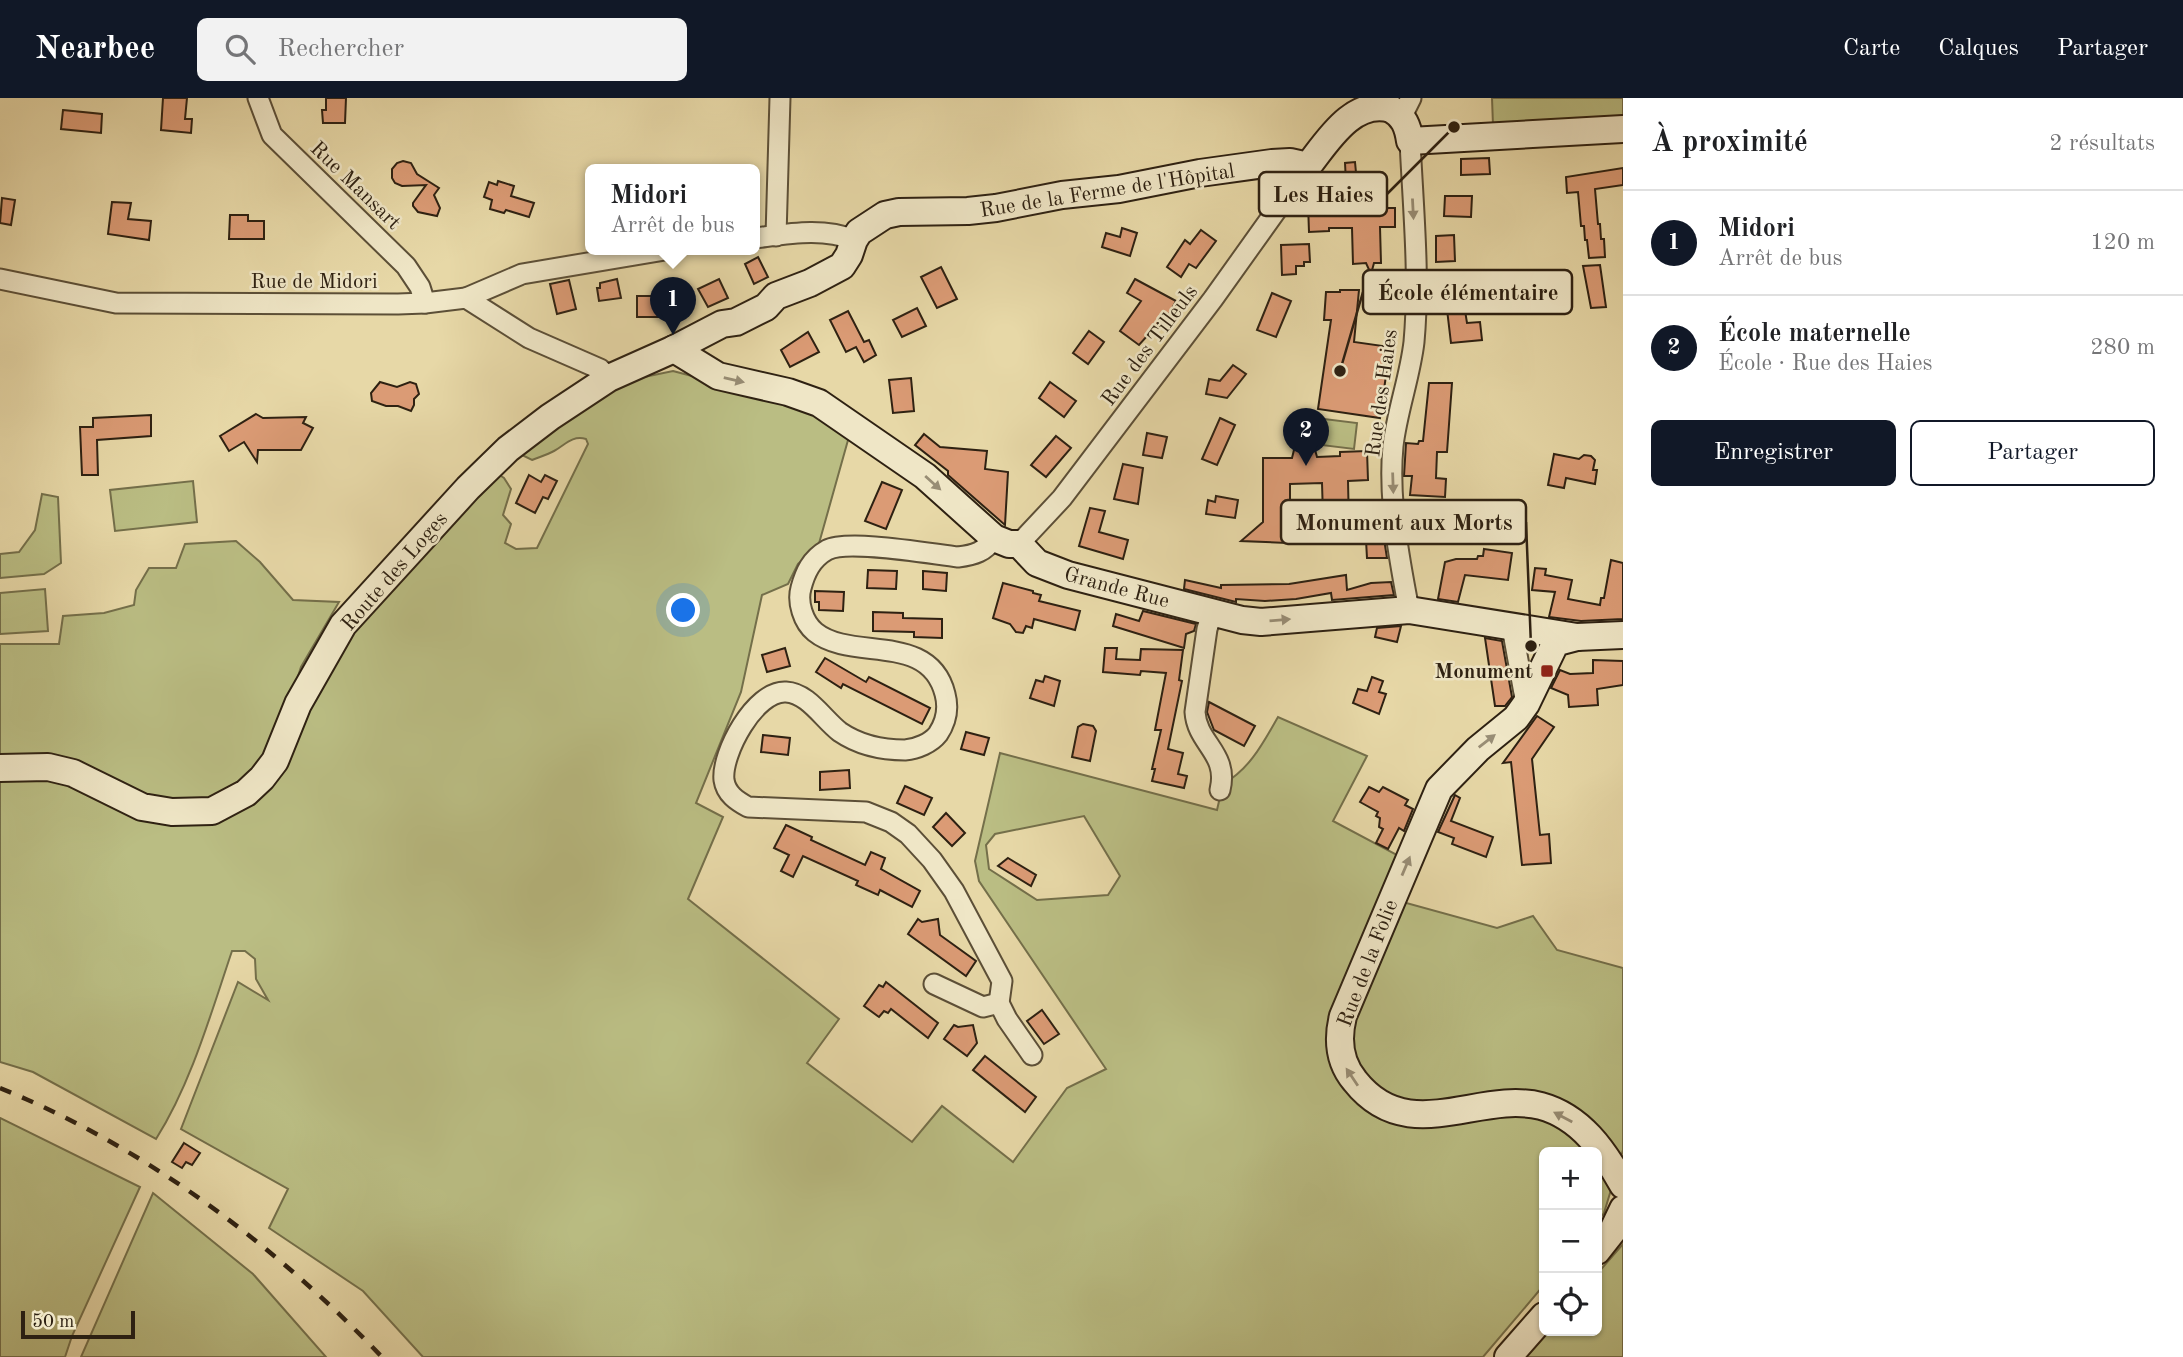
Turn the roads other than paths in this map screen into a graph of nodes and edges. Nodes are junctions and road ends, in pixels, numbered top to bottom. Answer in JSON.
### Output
{"nodes":[{"id":1,"x":258,"y":98,"type":"edge"},
{"id":2,"x":780,"y":98,"type":"edge"},
{"id":3,"x":1407,"y":119,"type":"edge"},
{"id":4,"x":1623,"y":129,"type":"edge"},
{"id":5,"x":1308,"y":166,"type":"junction"},
{"id":6,"x":776,"y":236,"type":"junction"},
{"id":7,"x":760,"y":238,"type":"edge"},
{"id":8,"x":854,"y":240,"type":"junction"},
{"id":9,"x":635,"y":255,"type":"edge"},
{"id":10,"x":0,"y":278,"type":"edge"},
{"id":11,"x":466,"y":298,"type":"junction"},
{"id":12,"x":425,"y":303,"type":"junction"},
{"id":13,"x":674,"y":349,"type":"junction"},
{"id":14,"x":609,"y":378,"type":"junction"},
{"id":15,"x":1006,"y":541,"type":"junction"},
{"id":16,"x":1409,"y":610,"type":"junction"},
{"id":17,"x":1210,"y":621,"type":"junction"},
{"id":18,"x":1512,"y":628,"type":"junction"},
{"id":19,"x":1623,"y":635,"type":"edge"},
{"id":20,"x":1577,"y":637,"type":"junction"},
{"id":21,"x":1526,"y":704,"type":"junction"},
{"id":22,"x":0,"y":768,"type":"edge"},
{"id":23,"x":1220,"y":790,"type":"dead end"},
{"id":24,"x":934,"y":984,"type":"dead end"},
{"id":25,"x":999,"y":1003,"type":"junction"},
{"id":26,"x":1032,"y":1055,"type":"dead end"},
{"id":27,"x":1623,"y":1185,"type":"edge"},
{"id":28,"x":1623,"y":1209,"type":"edge"},
{"id":29,"x":1602,"y":1245,"type":"edge"},
{"id":30,"x":1539,"y":1322,"type":"edge"},
{"id":31,"x":1508,"y":1357,"type":"edge"}],
"edges":[{"from":1,"to":12,"type":"street","name":"Rue Mansart"},
{"from":2,"to":6,"type":"street"},
{"from":3,"to":4,"type":"street"},
{"from":3,"to":5,"type":"street"},
{"from":3,"to":16,"type":"street","name":"Rue des Haies","one_way":true},
{"from":5,"to":8,"type":"street","name":"Rue de la Ferme de l'Hôpital"},
{"from":5,"to":15,"type":"street","name":"Rue des Tilleuls"},
{"from":6,"to":7,"type":"street"},
{"from":6,"to":8,"type":"street"},
{"from":8,"to":13,"type":"street","name":"Rue de la Ferme de l'Hôpital"},
{"from":9,"to":11,"type":"street","name":"Rue de Midori"},
{"from":10,"to":12,"type":"street","name":"Rue de Midori"},
{"from":11,"to":12,"type":"street","name":"Rue de Midori"},
{"from":11,"to":14,"type":"street"},
{"from":13,"to":14,"type":"street","name":"Route des Loges"},
{"from":13,"to":15,"type":"street","name":"Grande Rue","one_way":true},
{"from":14,"to":22,"type":"street","name":"Route des Loges"},
{"from":15,"to":17,"type":"street","name":"Grande Rue"},
{"from":15,"to":25,"type":"street","name":"Rue des Tilleuls"},
{"from":17,"to":16,"type":"street","name":"Grande Rue","one_way":true},
{"from":16,"to":18,"type":"street","name":"Grande Rue"},
{"from":17,"to":23,"type":"street"},
{"from":18,"to":20,"type":"street","name":"Grande Rue"},
{"from":18,"to":21,"type":"street"},
{"from":19,"to":20,"type":"street","name":"Grande Rue"},
{"from":20,"to":21,"type":"street","name":"Rue de la Folie"},
{"from":27,"to":21,"type":"street","name":"Rue de la Folie","one_way":true},
{"from":24,"to":25,"type":"street"},
{"from":25,"to":26,"type":"street"},
{"from":28,"to":29,"type":"street"},
{"from":30,"to":31,"type":"street"}]}
